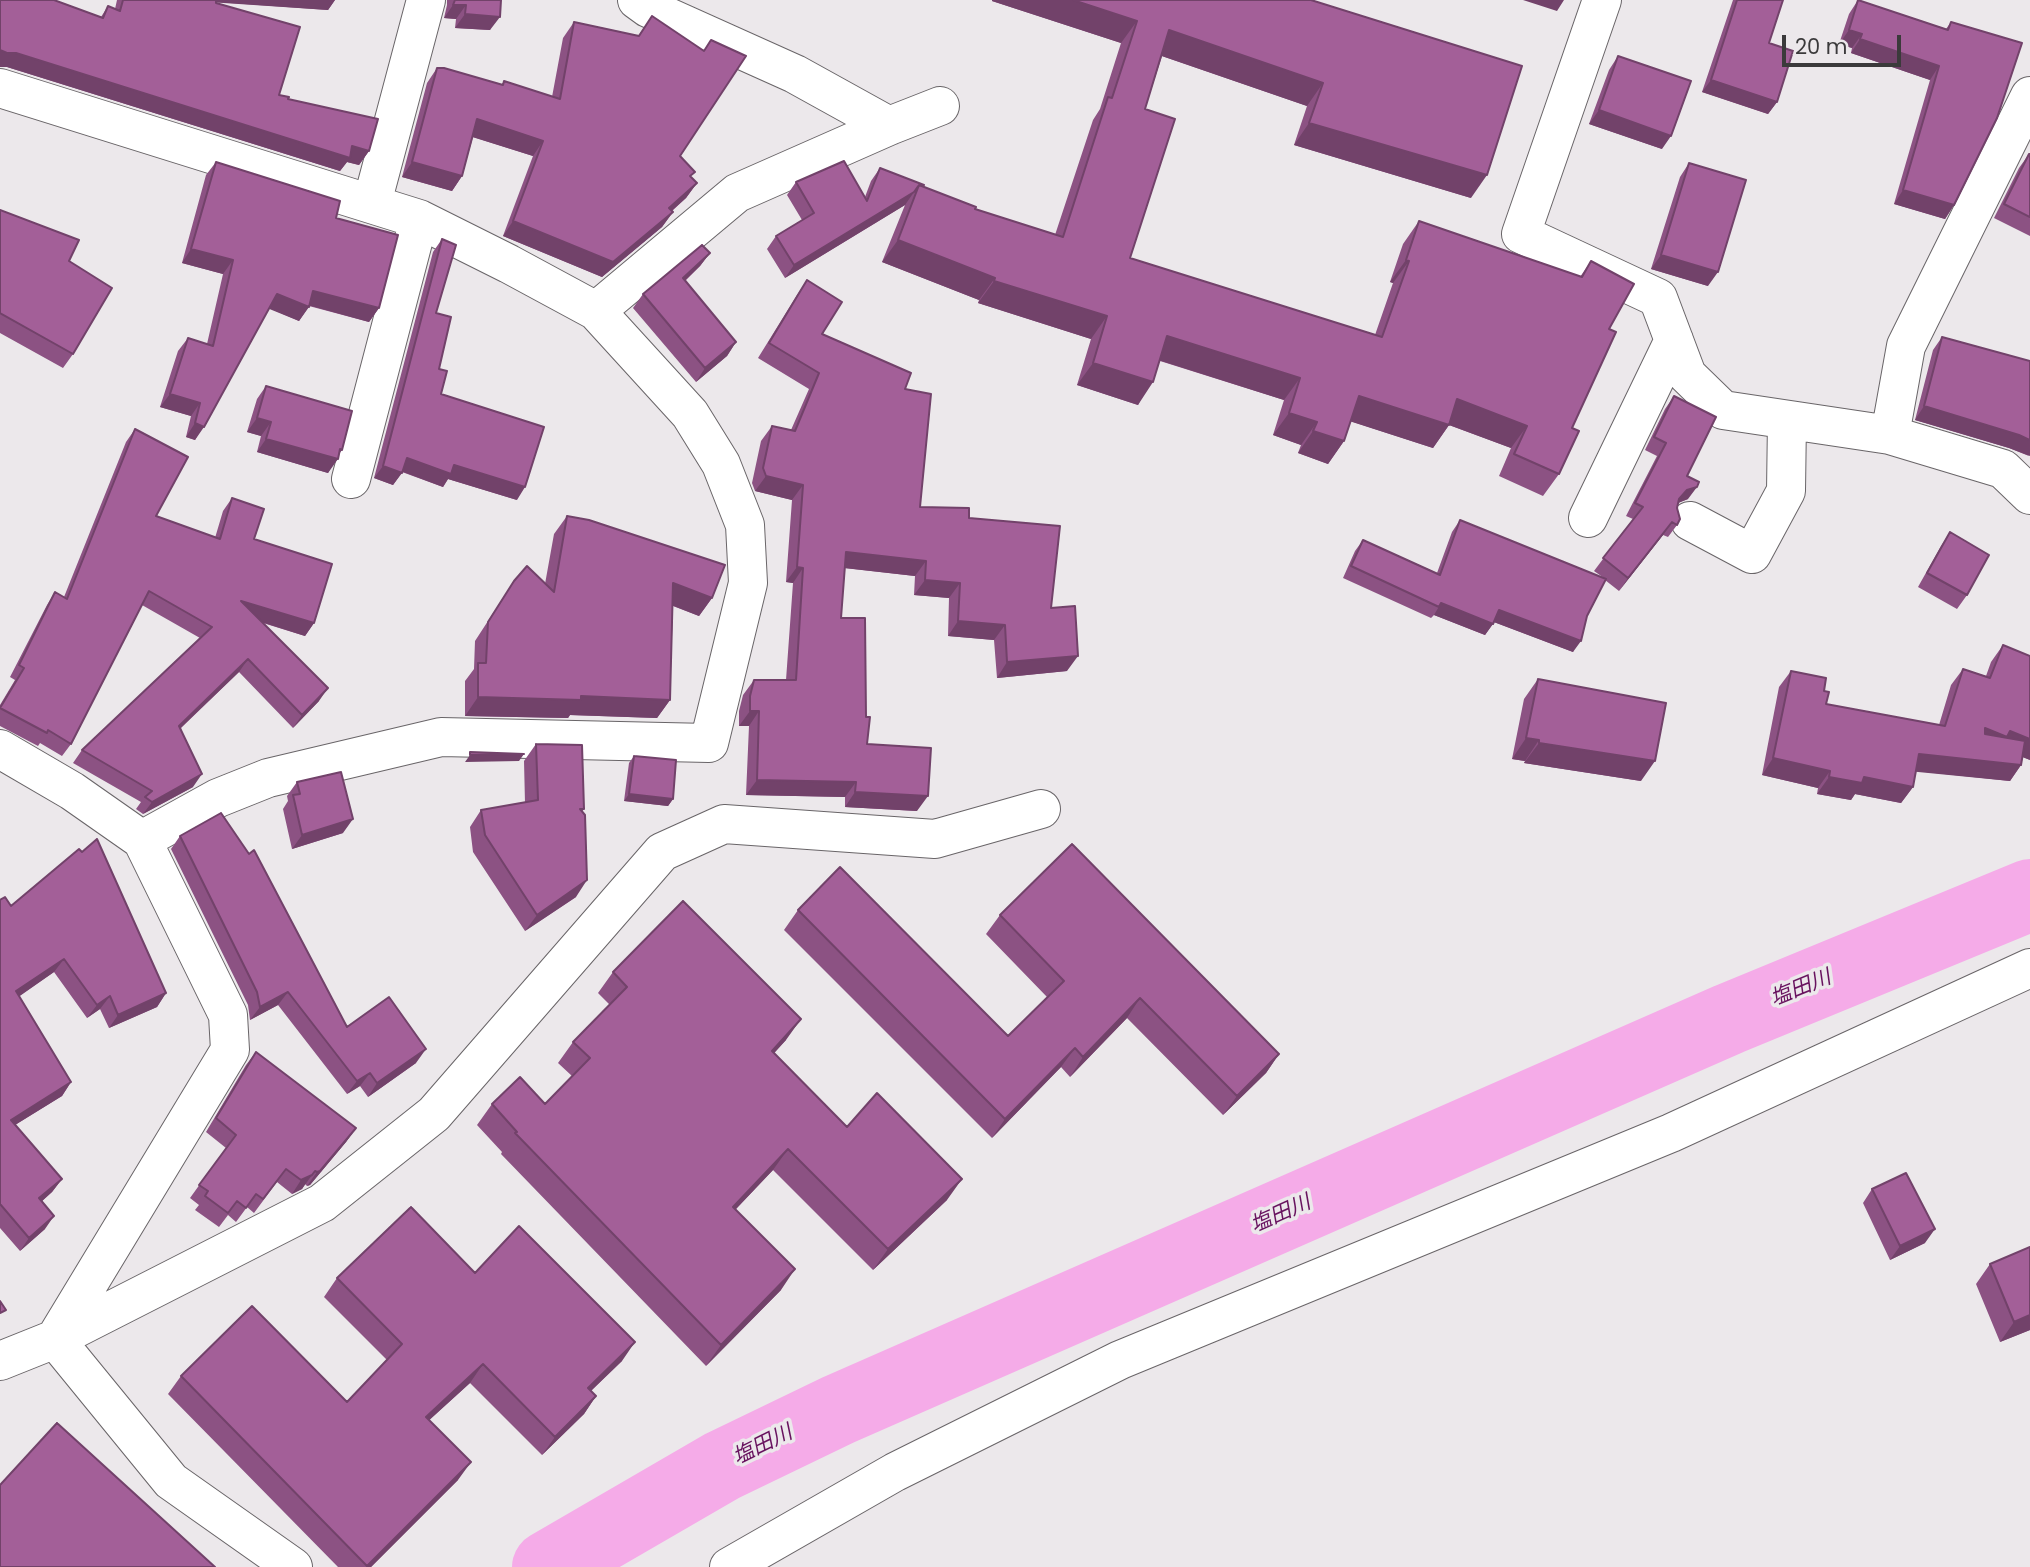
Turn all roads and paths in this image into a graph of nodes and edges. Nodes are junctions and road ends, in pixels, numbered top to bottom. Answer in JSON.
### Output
{"nodes":[{"id":1,"x":426,"y":0,"type":"edge"},
{"id":2,"x":637,"y":0,"type":"edge"},
{"id":3,"x":1602,"y":0,"type":"edge"},
{"id":4,"x":0,"y":88,"type":"edge"},
{"id":5,"x":2030,"y":96,"type":"edge"},
{"id":6,"x":940,"y":106,"type":"dead end"},
{"id":7,"x":889,"y":126,"type":"junction"},
{"id":8,"x":372,"y":203,"type":"junction"},
{"id":9,"x":419,"y":219,"type":"junction"},
{"id":10,"x":596,"y":311,"type":"junction"},
{"id":11,"x":1674,"y":340,"type":"junction"},
{"id":12,"x":1787,"y":420,"type":"junction"},
{"id":13,"x":1890,"y":435,"type":"junction"},
{"id":14,"x":351,"y":479,"type":"dead end"},
{"id":15,"x":2030,"y":495,"type":"edge"},
{"id":16,"x":1588,"y":518,"type":"dead end"},
{"id":17,"x":1690,"y":521,"type":"dead end"},
{"id":18,"x":0,"y":749,"type":"edge"},
{"id":19,"x":1041,"y":809,"type":"dead end"},
{"id":20,"x":142,"y":840,"type":"junction"},
{"id":21,"x":2030,"y":968,"type":"edge"},
{"id":22,"x":55,"y":1339,"type":"junction"},
{"id":23,"x":0,"y":1361,"type":"edge"},
{"id":24,"x":293,"y":1567,"type":"edge"},
{"id":25,"x":729,"y":1567,"type":"edge"}],
"edges":[{"from":1,"to":8,"type":"street"},
{"from":2,"to":7,"type":"street"},
{"from":3,"to":11,"type":"street"},
{"from":4,"to":8,"type":"street"},
{"from":5,"to":13,"type":"street"},
{"from":6,"to":7,"type":"street"},
{"from":7,"to":10,"type":"street"},
{"from":8,"to":9,"type":"street"},
{"from":9,"to":10,"type":"street"},
{"from":9,"to":14,"type":"street"},
{"from":10,"to":20,"type":"street"},
{"from":11,"to":12,"type":"street"},
{"from":11,"to":16,"type":"street"},
{"from":12,"to":13,"type":"street"},
{"from":12,"to":17,"type":"street"},
{"from":13,"to":15,"type":"street"},
{"from":18,"to":20,"type":"street"},
{"from":19,"to":22,"type":"street"},
{"from":20,"to":22,"type":"street"},
{"from":21,"to":25,"type":"street"},
{"from":22,"to":23,"type":"street"},
{"from":22,"to":24,"type":"street"}]}
